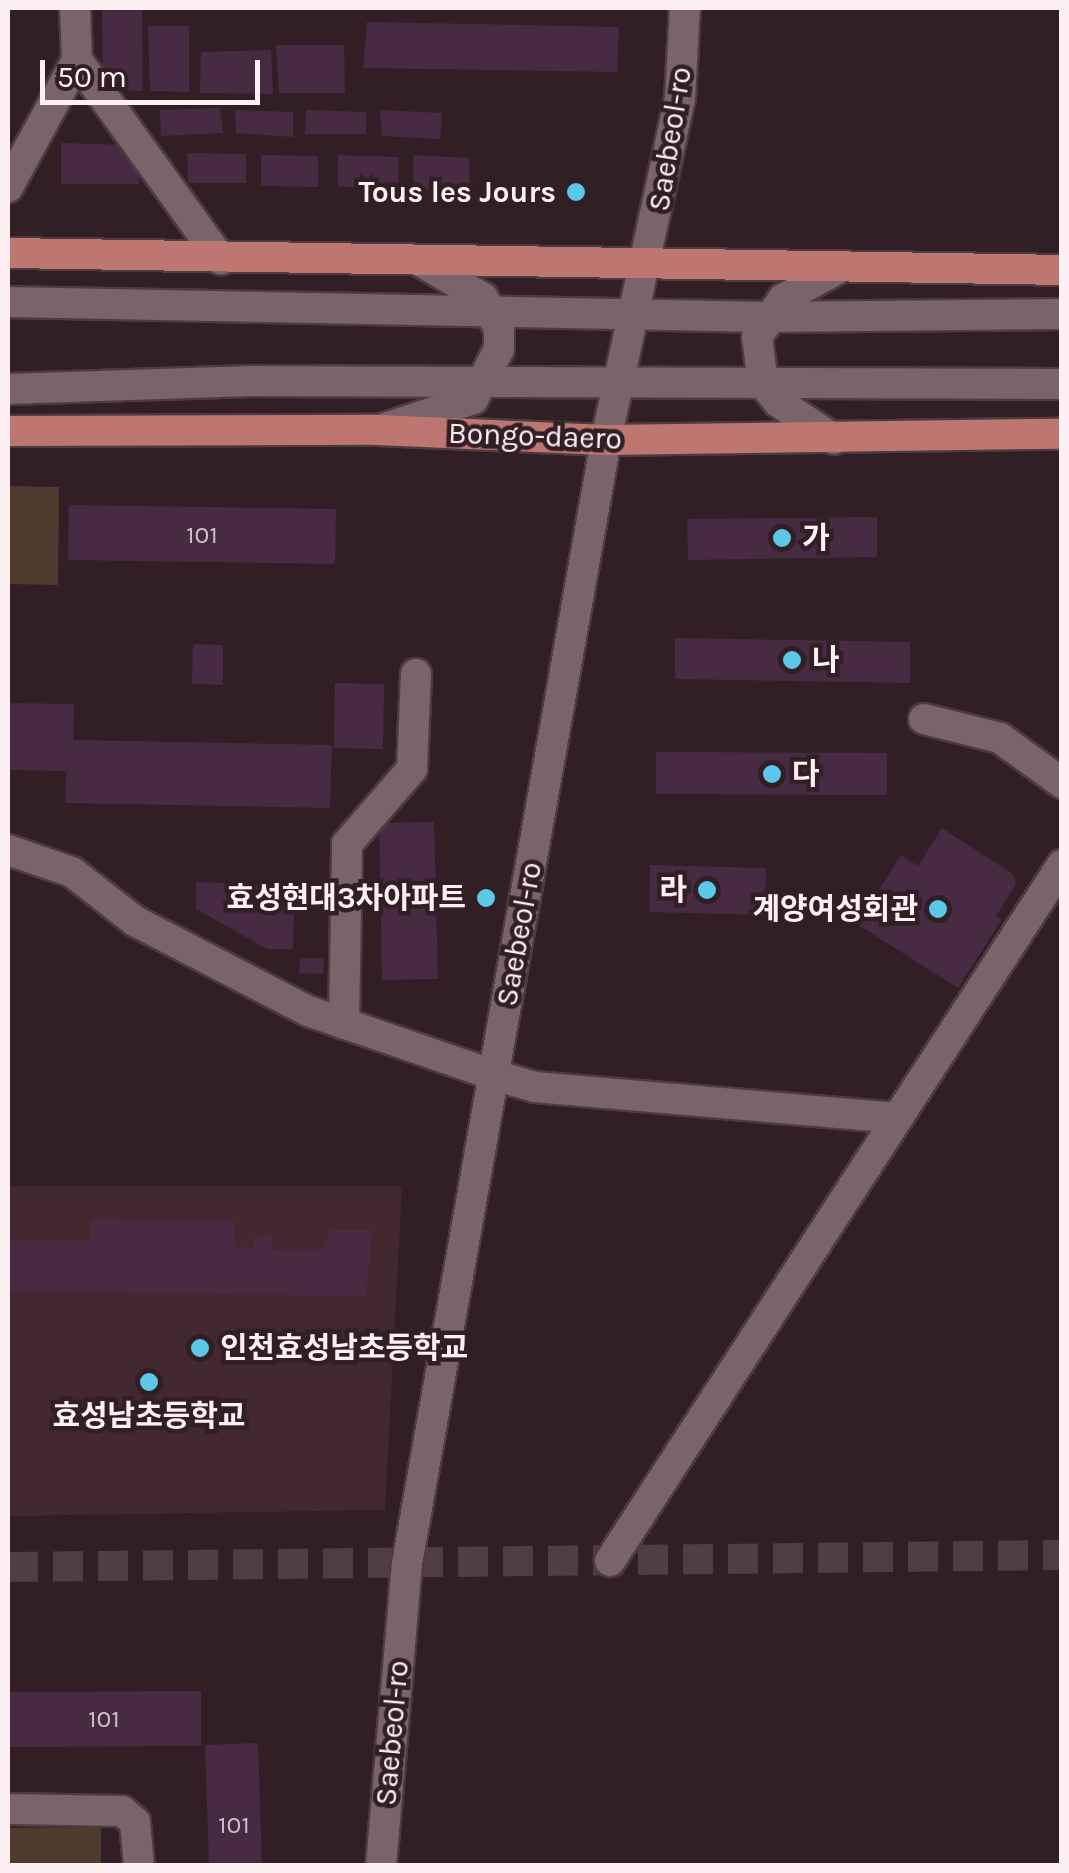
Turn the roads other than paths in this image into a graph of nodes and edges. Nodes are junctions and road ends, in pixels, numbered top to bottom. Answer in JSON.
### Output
{"nodes":[{"id":1,"x":74,"y":8,"type":"edge"},
{"id":2,"x":685,"y":8,"type":"edge"},
{"id":3,"x":77,"y":60,"type":"junction"},
{"id":4,"x":8,"y":186,"type":"edge"},
{"id":5,"x":8,"y":253,"type":"edge"},
{"id":6,"x":220,"y":260,"type":"junction"},
{"id":7,"x":418,"y":260,"type":"junction"},
{"id":8,"x":650,"y":260,"type":"junction"},
{"id":9,"x":841,"y":267,"type":"junction"},
{"id":10,"x":1062,"y":270,"type":"edge"},
{"id":11,"x":8,"y":302,"type":"edge"},
{"id":12,"x":493,"y":313,"type":"junction"},
{"id":13,"x":638,"y":314,"type":"junction"},
{"id":14,"x":1062,"y":314,"type":"edge"},
{"id":15,"x":767,"y":317,"type":"junction"},
{"id":16,"x":763,"y":382,"type":"junction"},
{"id":17,"x":617,"y":384,"type":"junction"},
{"id":18,"x":1062,"y":384,"type":"edge"},
{"id":19,"x":484,"y":386,"type":"junction"},
{"id":20,"x":8,"y":389,"type":"edge"},
{"id":21,"x":377,"y":430,"type":"junction"},
{"id":22,"x":8,"y":431,"type":"edge"},
{"id":23,"x":1062,"y":434,"type":"edge"},
{"id":24,"x":834,"y":439,"type":"junction"},
{"id":25,"x":606,"y":440,"type":"junction"},
{"id":26,"x":416,"y":674,"type":"dead end"},
{"id":27,"x":924,"y":719,"type":"dead end"},
{"id":28,"x":1062,"y":784,"type":"edge"},
{"id":29,"x":8,"y":850,"type":"edge"},
{"id":30,"x":1062,"y":865,"type":"edge"},
{"id":31,"x":344,"y":1024,"type":"junction"},
{"id":32,"x":494,"y":1075,"type":"junction"},
{"id":33,"x":898,"y":1118,"type":"junction"},
{"id":34,"x":610,"y":1561,"type":"dead end"},
{"id":35,"x":8,"y":1810,"type":"edge"},
{"id":36,"x":139,"y":1866,"type":"edge"},
{"id":37,"x":381,"y":1866,"type":"edge"}],
"edges":[{"from":1,"to":3,"type":"street"},
{"from":2,"to":8,"type":"street","name":"Saebeol-ro"},
{"from":3,"to":4,"type":"street"},
{"from":3,"to":6,"type":"street"},
{"from":5,"to":6,"type":"main road"},
{"from":6,"to":7,"type":"main road"},
{"from":7,"to":8,"type":"main road"},
{"from":7,"to":12,"type":"street"},
{"from":8,"to":9,"type":"main road"},
{"from":8,"to":13,"type":"street","name":"Saebeol-ro"},
{"from":9,"to":10,"type":"main road"},
{"from":9,"to":15,"type":"street"},
{"from":11,"to":12,"type":"street"},
{"from":12,"to":13,"type":"street"},
{"from":12,"to":19,"type":"street"},
{"from":13,"to":15,"type":"street"},
{"from":13,"to":17,"type":"street","name":"Saebeol-ro"},
{"from":14,"to":15,"type":"street"},
{"from":15,"to":16,"type":"street"},
{"from":16,"to":17,"type":"street"},
{"from":16,"to":18,"type":"street"},
{"from":16,"to":24,"type":"street"},
{"from":17,"to":19,"type":"street"},
{"from":17,"to":25,"type":"street","name":"Saebeol-ro"},
{"from":19,"to":20,"type":"street"},
{"from":19,"to":21,"type":"street"},
{"from":21,"to":22,"type":"main road","name":"Bongo-daero"},
{"from":21,"to":25,"type":"main road","name":"Bongo-daero"},
{"from":23,"to":24,"type":"main road","name":"Bongo-daero"},
{"from":24,"to":25,"type":"main road","name":"Bongo-daero"},
{"from":25,"to":32,"type":"street","name":"Saebeol-ro"},
{"from":26,"to":31,"type":"street"},
{"from":27,"to":28,"type":"street"},
{"from":29,"to":31,"type":"street"},
{"from":30,"to":33,"type":"street"},
{"from":31,"to":32,"type":"street"},
{"from":32,"to":33,"type":"street"},
{"from":32,"to":37,"type":"street","name":"Saebeol-ro"},
{"from":33,"to":34,"type":"street"},
{"from":35,"to":36,"type":"street"}]}
